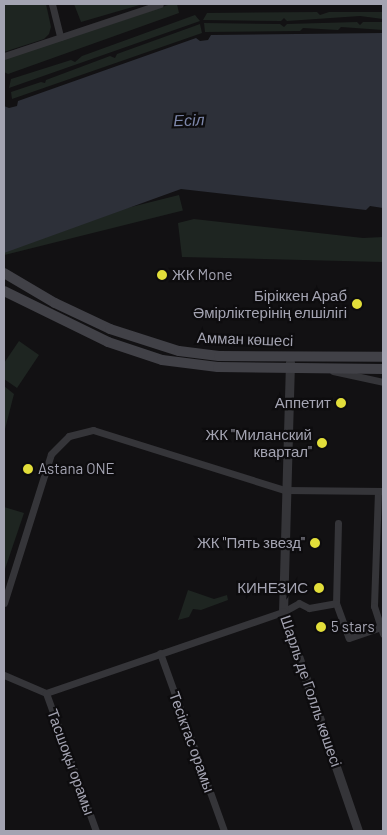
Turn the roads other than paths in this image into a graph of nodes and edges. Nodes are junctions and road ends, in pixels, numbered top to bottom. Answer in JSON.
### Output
{"nodes":[{"id":1,"x":52,"y":4,"type":"edge"},
{"id":2,"x":160,"y":4,"type":"edge"},
{"id":3,"x":60,"y":37,"type":"junction"},
{"id":4,"x":4,"y":56,"type":"edge"},
{"id":5,"x":4,"y":273,"type":"edge"},
{"id":6,"x":4,"y":291,"type":"edge"},
{"id":7,"x":291,"y":356,"type":"junction"},
{"id":8,"x":383,"y":357,"type":"edge"},
{"id":9,"x":290,"y":368,"type":"junction"},
{"id":10,"x":320,"y":368,"type":"junction"},
{"id":11,"x":383,"y":369,"type":"edge"},
{"id":12,"x":383,"y":382,"type":"edge"},
{"id":13,"x":285,"y":490,"type":"junction"},
{"id":14,"x":381,"y":491,"type":"edge"},
{"id":15,"x":338,"y":523,"type":"dead end"},
{"id":16,"x":4,"y":603,"type":"edge"},
{"id":17,"x":336,"y":603,"type":"junction"},
{"id":18,"x":283,"y":612,"type":"junction"},
{"id":19,"x":382,"y":630,"type":"edge"},
{"id":20,"x":160,"y":653,"type":"junction"},
{"id":21,"x":4,"y":675,"type":"edge"},
{"id":22,"x":46,"y":693,"type":"junction"},
{"id":23,"x":96,"y":831,"type":"edge"},
{"id":24,"x":224,"y":831,"type":"edge"},
{"id":25,"x":358,"y":831,"type":"edge"}],
"edges":[{"from":1,"to":3,"type":"street"},
{"from":2,"to":3,"type":"street"},
{"from":3,"to":4,"type":"street"},
{"from":5,"to":7,"type":"main road","name":"Амман көшесі"},
{"from":6,"to":9,"type":"main road","name":"Амман көшесі"},
{"from":7,"to":8,"type":"main road","name":"Амман көшесі"},
{"from":7,"to":9,"type":"street","name":"Шарль де Голль көшесі"},
{"from":9,"to":10,"type":"main road","name":"Амман көшесі"},
{"from":9,"to":13,"type":"street","name":"Шарль де Голль көшесі"},
{"from":10,"to":11,"type":"main road","name":"Амман көшесі"},
{"from":10,"to":12,"type":"street","name":"Амман көшесі"},
{"from":13,"to":14,"type":"street"},
{"from":13,"to":16,"type":"street"},
{"from":13,"to":18,"type":"street","name":"Шарль де Голль көшесі"},
{"from":14,"to":19,"type":"street"},
{"from":15,"to":17,"type":"street"},
{"from":17,"to":18,"type":"street"},
{"from":17,"to":19,"type":"street"},
{"from":18,"to":20,"type":"street"},
{"from":18,"to":25,"type":"street","name":"Шарль де Голль көшесі"},
{"from":20,"to":22,"type":"street"},
{"from":20,"to":24,"type":"street","name":"Тесіктас орамы"},
{"from":21,"to":22,"type":"street"},
{"from":22,"to":23,"type":"street","name":"Тасшоқы орамы"}]}
